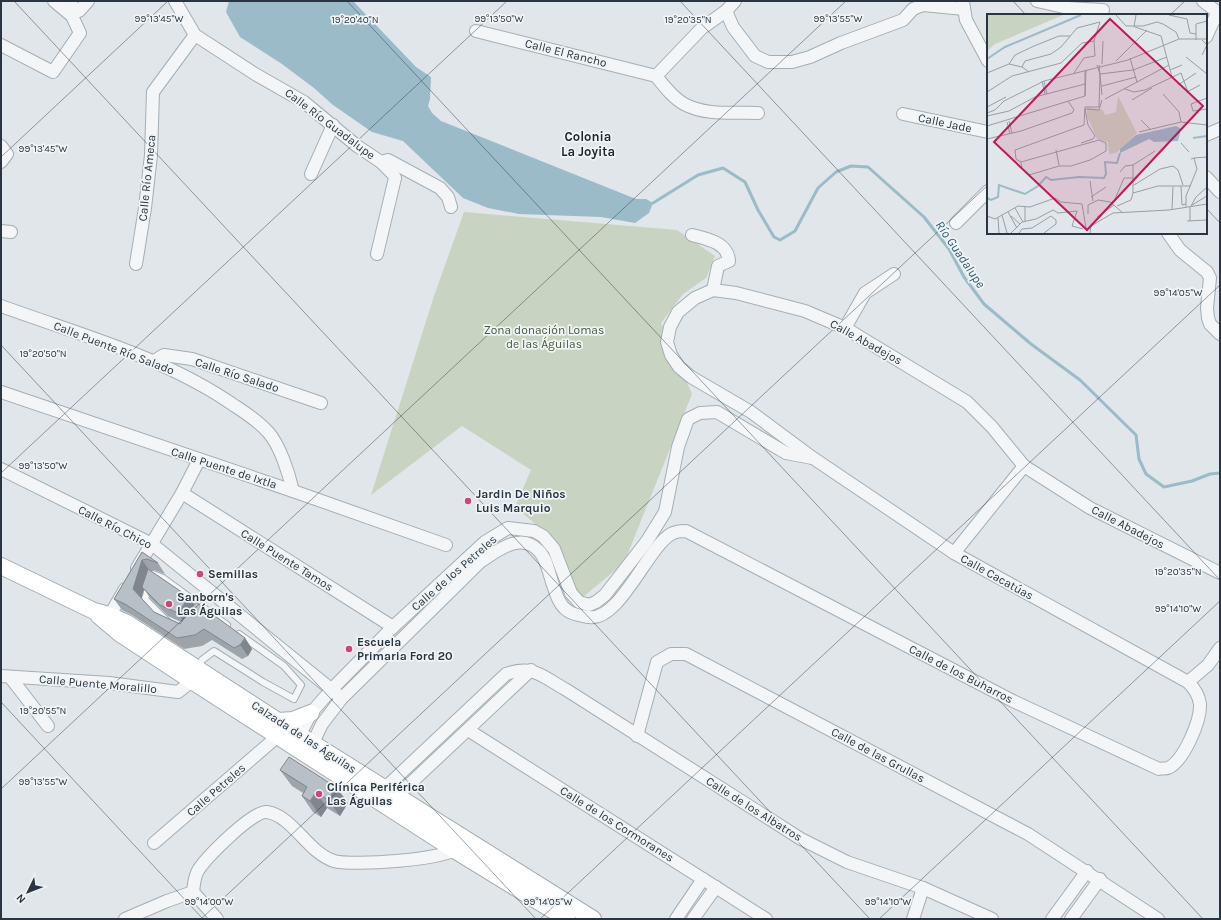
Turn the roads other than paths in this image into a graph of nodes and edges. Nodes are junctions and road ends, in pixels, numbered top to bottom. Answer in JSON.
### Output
{"nodes":[{"id":1,"x":54,"y":1,"type":"edge"},
{"id":2,"x":65,"y":1,"type":"edge"},
{"id":3,"x":88,"y":1,"type":"edge"},
{"id":4,"x":175,"y":1,"type":"edge"},
{"id":5,"x":735,"y":1,"type":"edge"},
{"id":6,"x":1037,"y":1,"type":"edge"},
{"id":7,"x":1203,"y":1,"type":"edge"},
{"id":8,"x":964,"y":5,"type":"edge"},
{"id":9,"x":1103,"y":10,"type":"dead end"},
{"id":10,"x":726,"y":11,"type":"junction"},
{"id":11,"x":1219,"y":13,"type":"edge"},
{"id":12,"x":476,"y":31,"type":"dead end"},
{"id":13,"x":195,"y":35,"type":"junction"},
{"id":14,"x":1207,"y":35,"type":"edge"},
{"id":15,"x":1,"y":45,"type":"edge"},
{"id":16,"x":987,"y":59,"type":"edge"},
{"id":17,"x":656,"y":76,"type":"junction"},
{"id":18,"x":758,"y":114,"type":"dead end"},
{"id":19,"x":903,"y":114,"type":"dead end"},
{"id":20,"x":333,"y":125,"type":"junction"},
{"id":21,"x":1220,"y":130,"type":"edge"},
{"id":22,"x":987,"y":132,"type":"edge"},
{"id":23,"x":1207,"y":135,"type":"edge"},
{"id":24,"x":381,"y":162,"type":"junction"},
{"id":25,"x":311,"y":174,"type":"dead end"},
{"id":26,"x":1207,"y":178,"type":"edge"},
{"id":27,"x":987,"y":192,"type":"edge"},
{"id":28,"x":1220,"y":192,"type":"edge"},
{"id":29,"x":451,"y":207,"type":"dead end"},
{"id":30,"x":956,"y":223,"type":"dead end"},
{"id":31,"x":1169,"y":234,"type":"edge"},
{"id":32,"x":692,"y":235,"type":"dead end"},
{"id":33,"x":377,"y":254,"type":"dead end"},
{"id":34,"x":136,"y":264,"type":"dead end"},
{"id":35,"x":894,"y":274,"type":"dead end"},
{"id":36,"x":714,"y":290,"type":"junction"},
{"id":37,"x":1,"y":306,"type":"edge"},
{"id":38,"x":845,"y":328,"type":"junction"},
{"id":39,"x":1220,"y":334,"type":"edge"},
{"id":40,"x":154,"y":361,"type":"junction"},
{"id":41,"x":1,"y":392,"type":"edge"},
{"id":42,"x":321,"y":403,"type":"dead end"},
{"id":43,"x":813,"y":458,"type":"junction"},
{"id":44,"x":199,"y":460,"type":"junction"},
{"id":45,"x":1024,"y":466,"type":"junction"},
{"id":46,"x":1,"y":469,"type":"edge"},
{"id":47,"x":293,"y":491,"type":"junction"},
{"id":48,"x":182,"y":493,"type":"junction"},
{"id":49,"x":670,"y":534,"type":"joint"},
{"id":50,"x":152,"y":544,"type":"junction"},
{"id":51,"x":446,"y":545,"type":"dead end"},
{"id":52,"x":954,"y":553,"type":"junction"},
{"id":53,"x":1,"y":566,"type":"edge"},
{"id":54,"x":1220,"y":573,"type":"edge"},
{"id":55,"x":203,"y":607,"type":"junction"},
{"id":56,"x":198,"y":614,"type":"edge"},
{"id":57,"x":107,"y":619,"type":"junction"},
{"id":58,"x":172,"y":623,"type":"edge"},
{"id":59,"x":393,"y":627,"type":"junction"},
{"id":60,"x":1220,"y":648,"type":"edge"},
{"id":61,"x":531,"y":670,"type":"junction"},
{"id":62,"x":195,"y":675,"type":"junction"},
{"id":63,"x":5,"y":677,"type":"edge"},
{"id":64,"x":1188,"y":682,"type":"junction"},
{"id":65,"x":332,"y":689,"type":"junction"},
{"id":66,"x":341,"y":699,"type":"junction"},
{"id":67,"x":311,"y":713,"type":"junction"},
{"id":68,"x":48,"y":726,"type":"dead end"},
{"id":69,"x":278,"y":729,"type":"junction"},
{"id":70,"x":468,"y":730,"type":"junction"},
{"id":71,"x":637,"y":736,"type":"junction"},
{"id":72,"x":304,"y":745,"type":"junction"},
{"id":73,"x":391,"y":792,"type":"junction"},
{"id":74,"x":154,"y":843,"type":"dead end"},
{"id":75,"x":461,"y":845,"type":"junction"},
{"id":76,"x":1087,"y":871,"type":"junction"},
{"id":77,"x":703,"y":879,"type":"junction"},
{"id":78,"x":1100,"y":880,"type":"junction"},
{"id":79,"x":716,"y":887,"type":"junction"},
{"id":80,"x":923,"y":888,"type":"junction"},
{"id":81,"x":193,"y":892,"type":"junction"},
{"id":82,"x":125,"y":919,"type":"edge"},
{"id":83,"x":217,"y":919,"type":"edge"},
{"id":84,"x":567,"y":919,"type":"edge"},
{"id":85,"x":593,"y":919,"type":"edge"},
{"id":86,"x":676,"y":919,"type":"edge"},
{"id":87,"x":693,"y":919,"type":"edge"},
{"id":88,"x":766,"y":919,"type":"edge"},
{"id":89,"x":913,"y":919,"type":"edge"},
{"id":90,"x":992,"y":919,"type":"edge"},
{"id":91,"x":1052,"y":919,"type":"edge"},
{"id":92,"x":1071,"y":919,"type":"edge"},
{"id":93,"x":1158,"y":919,"type":"edge"}],
"edges":[{"from":1,"to":15,"type":"street"},
{"from":2,"to":3,"type":"street"},
{"from":4,"to":13,"type":"street","name":"Calle Río Guadalupe"},
{"from":5,"to":10,"type":"street"},
{"from":6,"to":9,"type":"street"},
{"from":7,"to":11,"type":"street"},
{"from":8,"to":10,"type":"street"},
{"from":8,"to":16,"type":"street"},
{"from":10,"to":17,"type":"street"},
{"from":11,"to":14,"type":"street"},
{"from":12,"to":17,"type":"street","name":"Calle El Rancho"},
{"from":13,"to":20,"type":"street","name":"Calle Río Guadalupe"},
{"from":13,"to":34,"type":"street","name":"Calle Río Ameca"},
{"from":17,"to":18,"type":"street"},
{"from":19,"to":22,"type":"street","name":"Calle Jade"},
{"from":20,"to":24,"type":"street","name":"Calle Río Guadalupe"},
{"from":20,"to":25,"type":"street"},
{"from":21,"to":23,"type":"street"},
{"from":24,"to":29,"type":"street","name":"Calle Río Guadalupe"},
{"from":24,"to":33,"type":"street"},
{"from":26,"to":28,"type":"street"},
{"from":27,"to":30,"type":"street"},
{"from":31,"to":39,"type":"street"},
{"from":32,"to":36,"type":"street"},
{"from":35,"to":38,"type":"street"},
{"from":36,"to":38,"type":"street","name":"Calle Abadejos"},
{"from":36,"to":43,"type":"street"},
{"from":37,"to":40,"type":"street","name":"Calle Puente Río Salado"},
{"from":38,"to":45,"type":"street","name":"Calle Abadejos"},
{"from":40,"to":42,"type":"street","name":"Calle Río Salado"},
{"from":40,"to":47,"type":"street","name":"Calle Puente Río Salado"},
{"from":41,"to":44,"type":"street","name":"Calle Puente de Ixtla"},
{"from":43,"to":52,"type":"street","name":"Calle Cacatúas"},
{"from":43,"to":59,"type":"street","name":"Calle de los Petreles"},
{"from":44,"to":47,"type":"street","name":"Calle Puente de Ixtla"},
{"from":44,"to":48,"type":"street"},
{"from":45,"to":52,"type":"street"},
{"from":45,"to":54,"type":"street","name":"Calle Abadejos"},
{"from":46,"to":50,"type":"street","name":"Calle Río Chico"},
{"from":47,"to":51,"type":"street","name":"Calle Puente de Ixtla"},
{"from":48,"to":50,"type":"street"},
{"from":48,"to":59,"type":"street","name":"Calle Puente Tamos"},
{"from":49,"to":64,"type":"street","name":"Calle de los Buharros"},
{"from":49,"to":66,"type":"street","name":"Calle de los Petreles"},
{"from":50,"to":57,"type":"street"},
{"from":50,"to":65,"type":"street","name":"Calle Río Chico"},
{"from":52,"to":64,"type":"street","name":"Calle Cacatúas"},
{"from":53,"to":57,"type":"main road","name":"Calzada de las Águilas"},
{"from":55,"to":56,"type":"lane"},
{"from":55,"to":58,"type":"lane"},
{"from":55,"to":62,"type":"lane"},
{"from":57,"to":62,"type":"main road","name":"Calzada de las Águilas"},
{"from":59,"to":65,"type":"street","name":"Calle de los Petreles"},
{"from":60,"to":64,"type":"street"},
{"from":61,"to":70,"type":"street"},
{"from":61,"to":71,"type":"street","name":"Calle de los Albatros"},
{"from":61,"to":73,"type":"street"},
{"from":62,"to":63,"type":"street","name":"Calle Puente Moralillo"},
{"from":62,"to":69,"type":"main road","name":"Calzada de las Águilas"},
{"from":63,"to":68,"type":"street"},
{"from":65,"to":66,"type":"street","name":"Calle Río Chico"},
{"from":65,"to":67,"type":"street","name":"Calle de los Petreles"},
{"from":66,"to":72,"type":"street","name":"Calle de los Petreles"},
{"from":67,"to":69,"type":"main road"},
{"from":67,"to":72,"type":"street","name":"Calle de los Petreles"},
{"from":69,"to":72,"type":"main road","name":"Calzada de las Águilas"},
{"from":69,"to":74,"type":"street","name":"Calle Petreles"},
{"from":70,"to":73,"type":"street"},
{"from":70,"to":77,"type":"street","name":"Calle de los Cormoranes"},
{"from":71,"to":76,"type":"street","name":"Calle de las Grullas"},
{"from":71,"to":80,"type":"street","name":"Calle de los Albatros"},
{"from":72,"to":73,"type":"main road","name":"Calzada de las Águilas"},
{"from":72,"to":75,"type":"main road","name":"Calzada de las Águilas"},
{"from":73,"to":75,"type":"main road","name":"Calzada de las Águilas"},
{"from":75,"to":81,"type":"street"},
{"from":75,"to":84,"type":"main road","name":"Calzada de las Águilas"},
{"from":75,"to":85,"type":"main road","name":"Calzada de las Águilas"},
{"from":76,"to":78,"type":"street","name":"Calle de las Grullas"},
{"from":76,"to":91,"type":"street"},
{"from":77,"to":79,"type":"street","name":"Calle de los Cormoranes"},
{"from":77,"to":86,"type":"street"},
{"from":78,"to":92,"type":"street"},
{"from":78,"to":93,"type":"street","name":"Calle de las Grullas"},
{"from":79,"to":87,"type":"street"},
{"from":79,"to":88,"type":"street","name":"Calle de los Cormoranes"},
{"from":80,"to":89,"type":"street"},
{"from":80,"to":90,"type":"street","name":"Calle de los Albatros"},
{"from":81,"to":82,"type":"street"},
{"from":81,"to":83,"type":"street"}]}
